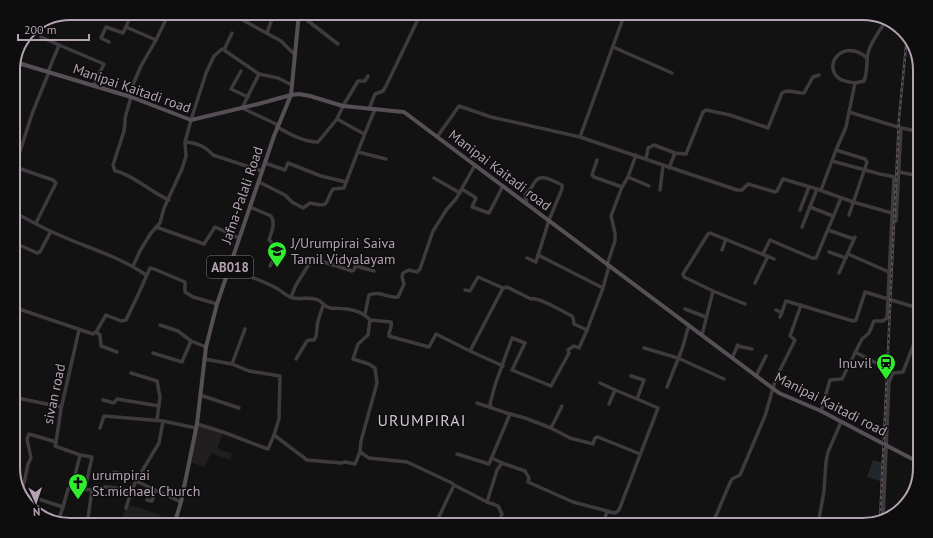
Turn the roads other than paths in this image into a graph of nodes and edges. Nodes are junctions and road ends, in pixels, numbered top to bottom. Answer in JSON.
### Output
{"nodes":[{"id":1,"x":128,"y":20,"type":"edge"},
{"id":2,"x":166,"y":20,"type":"edge"},
{"id":3,"x":242,"y":20,"type":"edge"},
{"id":4,"x":272,"y":20,"type":"edge"},
{"id":5,"x":298,"y":20,"type":"edge"},
{"id":6,"x":308,"y":20,"type":"edge"},
{"id":7,"x":418,"y":20,"type":"edge"},
{"id":8,"x":623,"y":20,"type":"edge"},
{"id":9,"x":884,"y":25,"type":"edge"},
{"id":10,"x":126,"y":27,"type":"junction"},
{"id":11,"x":232,"y":33,"type":"dead end"},
{"id":12,"x":267,"y":33,"type":"junction"},
{"id":13,"x":42,"y":37,"type":"dead end"},
{"id":14,"x":156,"y":40,"type":"junction"},
{"id":15,"x":109,"y":42,"type":"dead end"},
{"id":16,"x":338,"y":44,"type":"dead end"},
{"id":17,"x":59,"y":46,"type":"junction"},
{"id":18,"x":613,"y":47,"type":"junction"},
{"id":19,"x":222,"y":49,"type":"dead end"},
{"id":20,"x":295,"y":55,"type":"junction"},
{"id":21,"x":867,"y":58,"type":"junction"},
{"id":22,"x":20,"y":64,"type":"edge"},
{"id":23,"x":241,"y":71,"type":"dead end"},
{"id":24,"x":49,"y":72,"type":"junction"},
{"id":25,"x":672,"y":73,"type":"dead end"},
{"id":26,"x":259,"y":74,"type":"junction"},
{"id":27,"x":819,"y":75,"type":"dead end"},
{"id":28,"x":368,"y":76,"type":"dead end"},
{"id":29,"x":855,"y":83,"type":"junction"},
{"id":30,"x":292,"y":85,"type":"junction"},
{"id":31,"x":93,"y":86,"type":"junction"},
{"id":32,"x":291,"y":95,"type":"junction"},
{"id":33,"x":130,"y":97,"type":"junction"},
{"id":34,"x":248,"y":97,"type":"junction"},
{"id":35,"x":343,"y":106,"type":"junction"},
{"id":36,"x":242,"y":108,"type":"junction"},
{"id":37,"x":370,"y":109,"type":"junction"},
{"id":38,"x":375,"y":109,"type":"junction"},
{"id":39,"x":849,"y":112,"type":"junction"},
{"id":40,"x":336,"y":119,"type":"junction"},
{"id":41,"x":191,"y":120,"type":"junction"},
{"id":42,"x":278,"y":126,"type":"junction"},
{"id":43,"x":901,"y":128,"type":"junction"},
{"id":44,"x":913,"y":130,"type":"edge"},
{"id":45,"x":364,"y":134,"type":"junction"},
{"id":46,"x":437,"y":137,"type":"junction"},
{"id":47,"x":580,"y":137,"type":"junction"},
{"id":48,"x":185,"y":142,"type":"junction"},
{"id":49,"x":836,"y":150,"type":"junction"},
{"id":50,"x":20,"y":151,"type":"edge"},
{"id":51,"x":358,"y":152,"type":"junction"},
{"id":52,"x":675,"y":153,"type":"junction"},
{"id":53,"x":636,"y":155,"type":"junction"},
{"id":54,"x":386,"y":158,"type":"dead end"},
{"id":55,"x":646,"y":159,"type":"junction"},
{"id":56,"x":597,"y":160,"type":"dead end"},
{"id":57,"x":832,"y":161,"type":"junction"},
{"id":58,"x":265,"y":163,"type":"junction"},
{"id":59,"x":475,"y":165,"type":"junction"},
{"id":60,"x":663,"y":166,"type":"junction"},
{"id":61,"x":669,"y":168,"type":"junction"},
{"id":62,"x":20,"y":169,"type":"edge"},
{"id":63,"x":865,"y":170,"type":"junction"},
{"id":64,"x":262,"y":171,"type":"junction"},
{"id":65,"x":899,"y":172,"type":"junction"},
{"id":66,"x":913,"y":175,"type":"edge"},
{"id":67,"x":628,"y":177,"type":"junction"},
{"id":68,"x":894,"y":177,"type":"junction"},
{"id":69,"x":899,"y":177,"type":"junction"},
{"id":70,"x":434,"y":178,"type":"dead end"},
{"id":71,"x":259,"y":182,"type":"junction"},
{"id":72,"x":346,"y":182,"type":"junction"},
{"id":73,"x":503,"y":186,"type":"junction"},
{"id":74,"x":649,"y":186,"type":"dead end"},
{"id":75,"x":622,"y":187,"type":"junction"},
{"id":76,"x":809,"y":187,"type":"junction"},
{"id":77,"x":660,"y":190,"type":"dead end"},
{"id":78,"x":819,"y":190,"type":"junction"},
{"id":79,"x":461,"y":191,"type":"junction"},
{"id":80,"x":841,"y":198,"type":"junction"},
{"id":81,"x":169,"y":200,"type":"junction"},
{"id":82,"x":853,"y":202,"type":"junction"},
{"id":83,"x":527,"y":204,"type":"junction"},
{"id":84,"x":250,"y":207,"type":"junction"},
{"id":85,"x":810,"y":207,"type":"junction"},
{"id":86,"x":800,"y":210,"type":"dead end"},
{"id":87,"x":892,"y":213,"type":"junction"},
{"id":88,"x":20,"y":215,"type":"edge"},
{"id":89,"x":849,"y":215,"type":"dead end"},
{"id":90,"x":834,"y":216,"type":"junction"},
{"id":91,"x":549,"y":220,"type":"junction"},
{"id":92,"x":896,"y":221,"type":"dead end"},
{"id":93,"x":36,"y":223,"type":"junction"},
{"id":94,"x":156,"y":227,"type":"junction"},
{"id":95,"x":802,"y":227,"type":"dead end"},
{"id":96,"x":828,"y":230,"type":"junction"},
{"id":97,"x":51,"y":231,"type":"junction"},
{"id":98,"x":239,"y":238,"type":"junction"},
{"id":99,"x":726,"y":239,"type":"junction"},
{"id":100,"x":20,"y":245,"type":"edge"},
{"id":101,"x":722,"y":250,"type":"dead end"},
{"id":102,"x":830,"y":252,"type":"dead end"},
{"id":103,"x":763,"y":254,"type":"junction"},
{"id":104,"x":538,"y":255,"type":"junction"},
{"id":105,"x":768,"y":256,"type":"junction"},
{"id":106,"x":847,"y":256,"type":"junction"},
{"id":107,"x":527,"y":258,"type":"dead end"},
{"id":108,"x":774,"y":259,"type":"dead end"},
{"id":109,"x":608,"y":265,"type":"junction"},
{"id":110,"x":133,"y":266,"type":"junction"},
{"id":111,"x":270,"y":266,"type":"dead end"},
{"id":112,"x":229,"y":269,"type":"junction"},
{"id":113,"x":374,"y":271,"type":"dead end"},
{"id":114,"x":889,"y":272,"type":"junction"},
{"id":115,"x":839,"y":273,"type":"dead end"},
{"id":116,"x":146,"y":275,"type":"junction"},
{"id":117,"x":755,"y":282,"type":"dead end"},
{"id":118,"x":503,"y":288,"type":"junction"},
{"id":119,"x":602,"y":288,"type":"junction"},
{"id":120,"x":466,"y":290,"type":"dead end"},
{"id":121,"x":713,"y":291,"type":"junction"},
{"id":122,"x":291,"y":297,"type":"junction"},
{"id":123,"x":888,"y":300,"type":"junction"},
{"id":124,"x":217,"y":304,"type":"junction"},
{"id":125,"x":745,"y":304,"type":"dead end"},
{"id":126,"x":802,"y":305,"type":"junction"},
{"id":127,"x":323,"y":306,"type":"junction"},
{"id":128,"x":913,"y":306,"type":"edge"},
{"id":129,"x":685,"y":309,"type":"dead end"},
{"id":130,"x":20,"y":310,"type":"edge"},
{"id":131,"x":776,"y":310,"type":"dead end"},
{"id":132,"x":365,"y":314,"type":"junction"},
{"id":133,"x":706,"y":317,"type":"junction"},
{"id":134,"x":370,"y":320,"type":"junction"},
{"id":135,"x":160,"y":325,"type":"dead end"},
{"id":136,"x":689,"y":325,"type":"junction"},
{"id":137,"x":245,"y":329,"type":"dead end"},
{"id":138,"x":79,"y":330,"type":"junction"},
{"id":139,"x":587,"y":330,"type":"junction"},
{"id":140,"x":96,"y":332,"type":"junction"},
{"id":141,"x":702,"y":335,"type":"junction"},
{"id":142,"x":191,"y":341,"type":"junction"},
{"id":143,"x":913,"y":346,"type":"edge"},
{"id":144,"x":206,"y":347,"type":"junction"},
{"id":145,"x":644,"y":348,"type":"dead end"},
{"id":146,"x":752,"y":349,"type":"dead end"},
{"id":147,"x":470,"y":351,"type":"junction"},
{"id":148,"x":117,"y":352,"type":"dead end"},
{"id":149,"x":855,"y":352,"type":"junction"},
{"id":150,"x":153,"y":353,"type":"dead end"},
{"id":151,"x":766,"y":356,"type":"dead end"},
{"id":152,"x":678,"y":358,"type":"junction"},
{"id":153,"x":732,"y":358,"type":"junction"},
{"id":154,"x":204,"y":359,"type":"junction"},
{"id":155,"x":296,"y":359,"type":"dead end"},
{"id":156,"x":232,"y":364,"type":"junction"},
{"id":157,"x":880,"y":365,"type":"dead end"},
{"id":158,"x":503,"y":366,"type":"junction"},
{"id":159,"x":131,"y":373,"type":"dead end"},
{"id":160,"x":631,"y":376,"type":"dead end"},
{"id":161,"x":756,"y":376,"type":"junction"},
{"id":162,"x":724,"y":378,"type":"dead end"},
{"id":163,"x":600,"y":383,"type":"dead end"},
{"id":164,"x":667,"y":386,"type":"dead end"},
{"id":165,"x":773,"y":389,"type":"junction"},
{"id":166,"x":615,"y":390,"type":"junction"},
{"id":167,"x":200,"y":395,"type":"junction"},
{"id":168,"x":20,"y":398,"type":"edge"},
{"id":169,"x":637,"y":399,"type":"junction"},
{"id":170,"x":103,"y":400,"type":"dead end"},
{"id":171,"x":477,"y":404,"type":"dead end"},
{"id":172,"x":609,"y":404,"type":"dead end"},
{"id":173,"x":61,"y":406,"type":"junction"},
{"id":174,"x":159,"y":406,"type":"junction"},
{"id":175,"x":562,"y":406,"type":"dead end"},
{"id":176,"x":491,"y":407,"type":"junction"},
{"id":177,"x":239,"y":408,"type":"dead end"},
{"id":178,"x":820,"y":411,"type":"junction"},
{"id":179,"x":510,"y":414,"type":"junction"},
{"id":180,"x":99,"y":415,"type":"dead end"},
{"id":181,"x":104,"y":416,"type":"junction"},
{"id":182,"x":157,"y":420,"type":"junction"},
{"id":183,"x":163,"y":421,"type":"junction"},
{"id":184,"x":841,"y":422,"type":"junction"},
{"id":185,"x":197,"y":426,"type":"junction"},
{"id":186,"x":100,"y":428,"type":"dead end"},
{"id":187,"x":551,"y":428,"type":"junction"},
{"id":188,"x":274,"y":435,"type":"junction"},
{"id":189,"x":56,"y":442,"type":"junction"},
{"id":190,"x":886,"y":445,"type":"junction"},
{"id":191,"x":360,"y":452,"type":"junction"},
{"id":192,"x":80,"y":454,"type":"junction"},
{"id":193,"x":457,"y":454,"type":"dead end"},
{"id":194,"x":640,"y":454,"type":"junction"},
{"id":195,"x":492,"y":458,"type":"junction"},
{"id":196,"x":913,"y":459,"type":"edge"},
{"id":197,"x":502,"y":463,"type":"junction"},
{"id":198,"x":114,"y":472,"type":"dead end"},
{"id":199,"x":136,"y":480,"type":"junction"},
{"id":200,"x":454,"y":485,"type":"junction"},
{"id":201,"x":24,"y":486,"type":"edge"},
{"id":202,"x":72,"y":488,"type":"junction"},
{"id":203,"x":85,"y":489,"type":"junction"},
{"id":204,"x":92,"y":490,"type":"junction"},
{"id":205,"x":155,"y":491,"type":"junction"},
{"id":206,"x":131,"y":492,"type":"junction"},
{"id":207,"x":29,"y":498,"type":"edge"},
{"id":208,"x":147,"y":500,"type":"dead end"},
{"id":209,"x":152,"y":501,"type":"junction"},
{"id":210,"x":181,"y":502,"type":"junction"},
{"id":211,"x":487,"y":502,"type":"junction"},
{"id":212,"x":157,"y":503,"type":"dead end"},
{"id":213,"x":63,"y":506,"type":"junction"},
{"id":214,"x":126,"y":508,"type":"dead end"},
{"id":215,"x":607,"y":512,"type":"junction"},
{"id":216,"x":883,"y":513,"type":"edge"},
{"id":217,"x":60,"y":517,"type":"edge"},
{"id":218,"x":88,"y":518,"type":"edge"},
{"id":219,"x":176,"y":518,"type":"edge"},
{"id":220,"x":438,"y":518,"type":"edge"},
{"id":221,"x":501,"y":518,"type":"edge"},
{"id":222,"x":605,"y":518,"type":"edge"},
{"id":223,"x":715,"y":518,"type":"edge"},
{"id":224,"x":819,"y":518,"type":"edge"}],
"edges":[{"from":1,"to":10,"type":"street"},
{"from":2,"to":14,"type":"street"},
{"from":3,"to":12,"type":"street"},
{"from":4,"to":12,"type":"street"},
{"from":5,"to":20,"type":"main road","name":"Jafna-Palali Road","number":"AB018"},
{"from":6,"to":16,"type":"street"},
{"from":7,"to":37,"type":"street"},
{"from":8,"to":18,"type":"street"},
{"from":9,"to":21,"type":"street"},
{"from":10,"to":14,"type":"street"},
{"from":10,"to":15,"type":"street"},
{"from":11,"to":26,"type":"street"},
{"from":12,"to":20,"type":"street"},
{"from":13,"to":17,"type":"street"},
{"from":14,"to":33,"type":"street"},
{"from":17,"to":24,"type":"street"},
{"from":17,"to":31,"type":"street"},
{"from":18,"to":25,"type":"street"},
{"from":18,"to":47,"type":"street"},
{"from":19,"to":41,"type":"street"},
{"from":20,"to":30,"type":"main road","name":"Jafna-Palali Road","number":"AB018"},
{"from":21,"to":29,"type":"street"},
{"from":21,"to":29,"type":"street"},
{"from":22,"to":24,"type":"main road","name":"Manipai Kaitadi road"},
{"from":23,"to":34,"type":"street"},
{"from":24,"to":31,"type":"main road","name":"Manipai Kaitadi road"},
{"from":24,"to":50,"type":"street"},
{"from":26,"to":30,"type":"street"},
{"from":26,"to":34,"type":"street"},
{"from":27,"to":52,"type":"street"},
{"from":28,"to":35,"type":"street"},
{"from":29,"to":39,"type":"street"},
{"from":30,"to":32,"type":"main road","name":"Jafna-Palali Road","number":"AB018"},
{"from":31,"to":33,"type":"main road","name":"Manipai Kaitadi road"},
{"from":32,"to":35,"type":"main road","name":"Manipai Kaitadi road"},
{"from":32,"to":36,"type":"main road","name":"Manipai Kaitadi road"},
{"from":32,"to":42,"type":"main road","name":"Jafna-Palali Road","number":"AB018"},
{"from":33,"to":41,"type":"main road","name":"Manipai Kaitadi road"},
{"from":33,"to":81,"type":"street"},
{"from":34,"to":36,"type":"street"},
{"from":35,"to":37,"type":"main road","name":"Manipai Kaitadi road"},
{"from":35,"to":40,"type":"street"},
{"from":36,"to":41,"type":"main road","name":"Manipai Kaitadi road"},
{"from":36,"to":42,"type":"street"},
{"from":37,"to":38,"type":"main road","name":"Manipai Kaitadi road"},
{"from":38,"to":45,"type":"street"},
{"from":38,"to":46,"type":"main road","name":"Manipai Kaitadi road"},
{"from":39,"to":43,"type":"street"},
{"from":39,"to":49,"type":"street"},
{"from":40,"to":42,"type":"street"},
{"from":40,"to":45,"type":"street"},
{"from":41,"to":48,"type":"street"},
{"from":42,"to":58,"type":"main road","name":"Jafna-Palali Road","number":"AB018"},
{"from":43,"to":44,"type":"street"},
{"from":43,"to":65,"type":"street"},
{"from":45,"to":51,"type":"street"},
{"from":46,"to":47,"type":"street"},
{"from":46,"to":59,"type":"main road","name":"Manipai Kaitadi road"},
{"from":47,"to":53,"type":"street"},
{"from":48,"to":64,"type":"street"},
{"from":48,"to":81,"type":"street"},
{"from":49,"to":57,"type":"street"},
{"from":49,"to":63,"type":"street"},
{"from":51,"to":54,"type":"street"},
{"from":51,"to":72,"type":"street"},
{"from":52,"to":55,"type":"street"},
{"from":52,"to":61,"type":"street"},
{"from":53,"to":55,"type":"street"},
{"from":53,"to":67,"type":"street"},
{"from":55,"to":60,"type":"street"},
{"from":56,"to":75,"type":"street"},
{"from":57,"to":63,"type":"street"},
{"from":57,"to":78,"type":"street"},
{"from":58,"to":64,"type":"main road","name":"Jafna-Palali Road","number":"AB018"},
{"from":58,"to":72,"type":"street"},
{"from":59,"to":73,"type":"main road","name":"Manipai Kaitadi road"},
{"from":59,"to":79,"type":"street"},
{"from":60,"to":61,"type":"street"},
{"from":60,"to":77,"type":"street"},
{"from":61,"to":76,"type":"street"},
{"from":62,"to":93,"type":"street"},
{"from":63,"to":68,"type":"street"},
{"from":63,"to":82,"type":"street"},
{"from":64,"to":71,"type":"main road","name":"Jafna-Palali Road","number":"AB018"},
{"from":65,"to":66,"type":"street"},
{"from":65,"to":69,"type":"street"},
{"from":67,"to":74,"type":"street"},
{"from":67,"to":75,"type":"street"},
{"from":68,"to":69,"type":"street"},
{"from":68,"to":87,"type":"street"},
{"from":69,"to":92,"type":"street"},
{"from":70,"to":79,"type":"street"},
{"from":71,"to":72,"type":"street"},
{"from":71,"to":84,"type":"main road","name":"Jafna-Palali Road","number":"AB018"},
{"from":73,"to":79,"type":"street"},
{"from":73,"to":83,"type":"main road","name":"Manipai Kaitadi road"},
{"from":75,"to":109,"type":"street"},
{"from":76,"to":78,"type":"street"},
{"from":76,"to":86,"type":"street"},
{"from":78,"to":80,"type":"street"},
{"from":78,"to":85,"type":"street"},
{"from":79,"to":132,"type":"street"},
{"from":80,"to":82,"type":"street"},
{"from":80,"to":90,"type":"street"},
{"from":81,"to":94,"type":"street"},
{"from":82,"to":87,"type":"street"},
{"from":82,"to":89,"type":"street"},
{"from":83,"to":91,"type":"main road","name":"Manipai Kaitadi road"},
{"from":83,"to":91,"type":"street"},
{"from":84,"to":98,"type":"main road","name":"Jafna-Palali Road","number":"AB018"},
{"from":84,"to":111,"type":"street"},
{"from":85,"to":90,"type":"street"},
{"from":85,"to":95,"type":"street"},
{"from":87,"to":114,"type":"street"},
{"from":88,"to":93,"type":"street"},
{"from":90,"to":96,"type":"street"},
{"from":91,"to":104,"type":"street"},
{"from":91,"to":109,"type":"main road","name":"Manipai Kaitadi road"},
{"from":93,"to":97,"type":"street"},
{"from":94,"to":98,"type":"street"},
{"from":94,"to":110,"type":"street"},
{"from":96,"to":103,"type":"street"},
{"from":96,"to":106,"type":"street"},
{"from":97,"to":100,"type":"street"},
{"from":97,"to":110,"type":"street"},
{"from":98,"to":112,"type":"main road","name":"Jafna-Palali Road","number":"AB018"},
{"from":99,"to":101,"type":"street"},
{"from":99,"to":103,"type":"street"},
{"from":99,"to":121,"type":"street"},
{"from":102,"to":106,"type":"street"},
{"from":103,"to":105,"type":"street"},
{"from":104,"to":107,"type":"street"},
{"from":104,"to":119,"type":"street"},
{"from":105,"to":108,"type":"street"},
{"from":105,"to":117,"type":"street"},
{"from":106,"to":114,"type":"street"},
{"from":106,"to":115,"type":"street"},
{"from":109,"to":119,"type":"street"},
{"from":109,"to":136,"type":"main road","name":"Manipai Kaitadi road"},
{"from":110,"to":116,"type":"street"},
{"from":112,"to":122,"type":"street"},
{"from":112,"to":124,"type":"main road","name":"Jafna-Palali Road","number":"AB018"},
{"from":113,"to":122,"type":"street"},
{"from":114,"to":123,"type":"street"},
{"from":116,"to":124,"type":"street"},
{"from":116,"to":140,"type":"street"},
{"from":118,"to":120,"type":"street"},
{"from":118,"to":139,"type":"street"},
{"from":118,"to":147,"type":"street"},
{"from":119,"to":139,"type":"street"},
{"from":121,"to":125,"type":"street"},
{"from":121,"to":133,"type":"street"},
{"from":122,"to":127,"type":"street"},
{"from":123,"to":126,"type":"street"},
{"from":123,"to":128,"type":"street"},
{"from":123,"to":149,"type":"street"},
{"from":124,"to":144,"type":"main road","name":"Jafna-Palali Road","number":"AB018"},
{"from":126,"to":131,"type":"street"},
{"from":126,"to":165,"type":"street"},
{"from":127,"to":132,"type":"street"},
{"from":127,"to":155,"type":"street"},
{"from":129,"to":133,"type":"street"},
{"from":130,"to":138,"type":"street"},
{"from":132,"to":134,"type":"street"},
{"from":133,"to":141,"type":"street"},
{"from":134,"to":147,"type":"street"},
{"from":134,"to":191,"type":"street"},
{"from":135,"to":142,"type":"street"},
{"from":136,"to":141,"type":"main road","name":"Manipai Kaitadi road"},
{"from":136,"to":152,"type":"street"},
{"from":137,"to":156,"type":"street"},
{"from":138,"to":140,"type":"street"},
{"from":138,"to":173,"type":"street","name":"sivan road"},
{"from":139,"to":158,"type":"street"},
{"from":140,"to":148,"type":"street"},
{"from":141,"to":153,"type":"main road","name":"Manipai Kaitadi road"},
{"from":142,"to":144,"type":"street"},
{"from":142,"to":150,"type":"street"},
{"from":143,"to":190,"type":"street"},
{"from":144,"to":154,"type":"main road","name":"Jafna-Palali Road","number":"AB018"},
{"from":145,"to":152,"type":"street"},
{"from":146,"to":153,"type":"street"},
{"from":147,"to":158,"type":"street"},
{"from":149,"to":157,"type":"street"},
{"from":149,"to":178,"type":"street"},
{"from":151,"to":161,"type":"street"},
{"from":152,"to":162,"type":"street"},
{"from":152,"to":164,"type":"street"},
{"from":153,"to":161,"type":"main road","name":"Manipai Kaitadi road"},
{"from":154,"to":156,"type":"street"},
{"from":154,"to":167,"type":"main road","name":"Jafna-Palali Road","number":"AB018"},
{"from":156,"to":188,"type":"street"},
{"from":158,"to":176,"type":"street"},
{"from":159,"to":174,"type":"street"},
{"from":160,"to":169,"type":"street"},
{"from":161,"to":165,"type":"main road","name":"Manipai Kaitadi road"},
{"from":163,"to":166,"type":"street"},
{"from":165,"to":178,"type":"main road","name":"Manipai Kaitadi road"},
{"from":165,"to":223,"type":"street"},
{"from":166,"to":169,"type":"street"},
{"from":166,"to":172,"type":"street"},
{"from":167,"to":177,"type":"street"},
{"from":167,"to":185,"type":"main road","name":"Jafna-Palali Road","number":"AB018"},
{"from":168,"to":173,"type":"street"},
{"from":169,"to":194,"type":"street"},
{"from":170,"to":174,"type":"street"},
{"from":171,"to":176,"type":"street"},
{"from":173,"to":189,"type":"street","name":"sivan road"},
{"from":174,"to":182,"type":"street"},
{"from":175,"to":187,"type":"street"},
{"from":176,"to":179,"type":"street"},
{"from":178,"to":184,"type":"main road","name":"Manipai Kaitadi road"},
{"from":179,"to":187,"type":"street"},
{"from":179,"to":195,"type":"street"},
{"from":180,"to":181,"type":"street"},
{"from":181,"to":182,"type":"street"},
{"from":181,"to":186,"type":"street"},
{"from":182,"to":183,"type":"street"},
{"from":183,"to":185,"type":"street"},
{"from":183,"to":199,"type":"street"},
{"from":184,"to":190,"type":"main road","name":"Manipai Kaitadi road"},
{"from":184,"to":224,"type":"street"},
{"from":185,"to":188,"type":"street"},
{"from":185,"to":210,"type":"main road","name":"Jafna-Palali Road","number":"AB018"},
{"from":187,"to":194,"type":"street"},
{"from":188,"to":191,"type":"street"},
{"from":189,"to":192,"type":"street"},
{"from":189,"to":201,"type":"street","name":"sivan road"},
{"from":190,"to":196,"type":"main road","name":"Manipai Kaitadi road"},
{"from":190,"to":216,"type":"street"},
{"from":191,"to":200,"type":"street"},
{"from":192,"to":202,"type":"street"},
{"from":192,"to":203,"type":"street"},
{"from":193,"to":195,"type":"street"},
{"from":194,"to":215,"type":"street"},
{"from":195,"to":197,"type":"street"},
{"from":197,"to":211,"type":"street"},
{"from":197,"to":215,"type":"street"},
{"from":198,"to":199,"type":"street"},
{"from":199,"to":205,"type":"street"},
{"from":199,"to":206,"type":"street"},
{"from":200,"to":211,"type":"street"},
{"from":200,"to":220,"type":"street"},
{"from":202,"to":203,"type":"street"},
{"from":202,"to":213,"type":"street"},
{"from":203,"to":204,"type":"street"},
{"from":204,"to":206,"type":"street"},
{"from":204,"to":218,"type":"street"},
{"from":205,"to":209,"type":"street"},
{"from":205,"to":210,"type":"street"},
{"from":206,"to":214,"type":"street"},
{"from":207,"to":213,"type":"street"},
{"from":208,"to":209,"type":"street"},
{"from":209,"to":212,"type":"street"},
{"from":210,"to":219,"type":"main road","name":"Jafna-Palali Road","number":"AB018"},
{"from":211,"to":221,"type":"street"},
{"from":213,"to":217,"type":"street"},
{"from":215,"to":222,"type":"street"}]}
